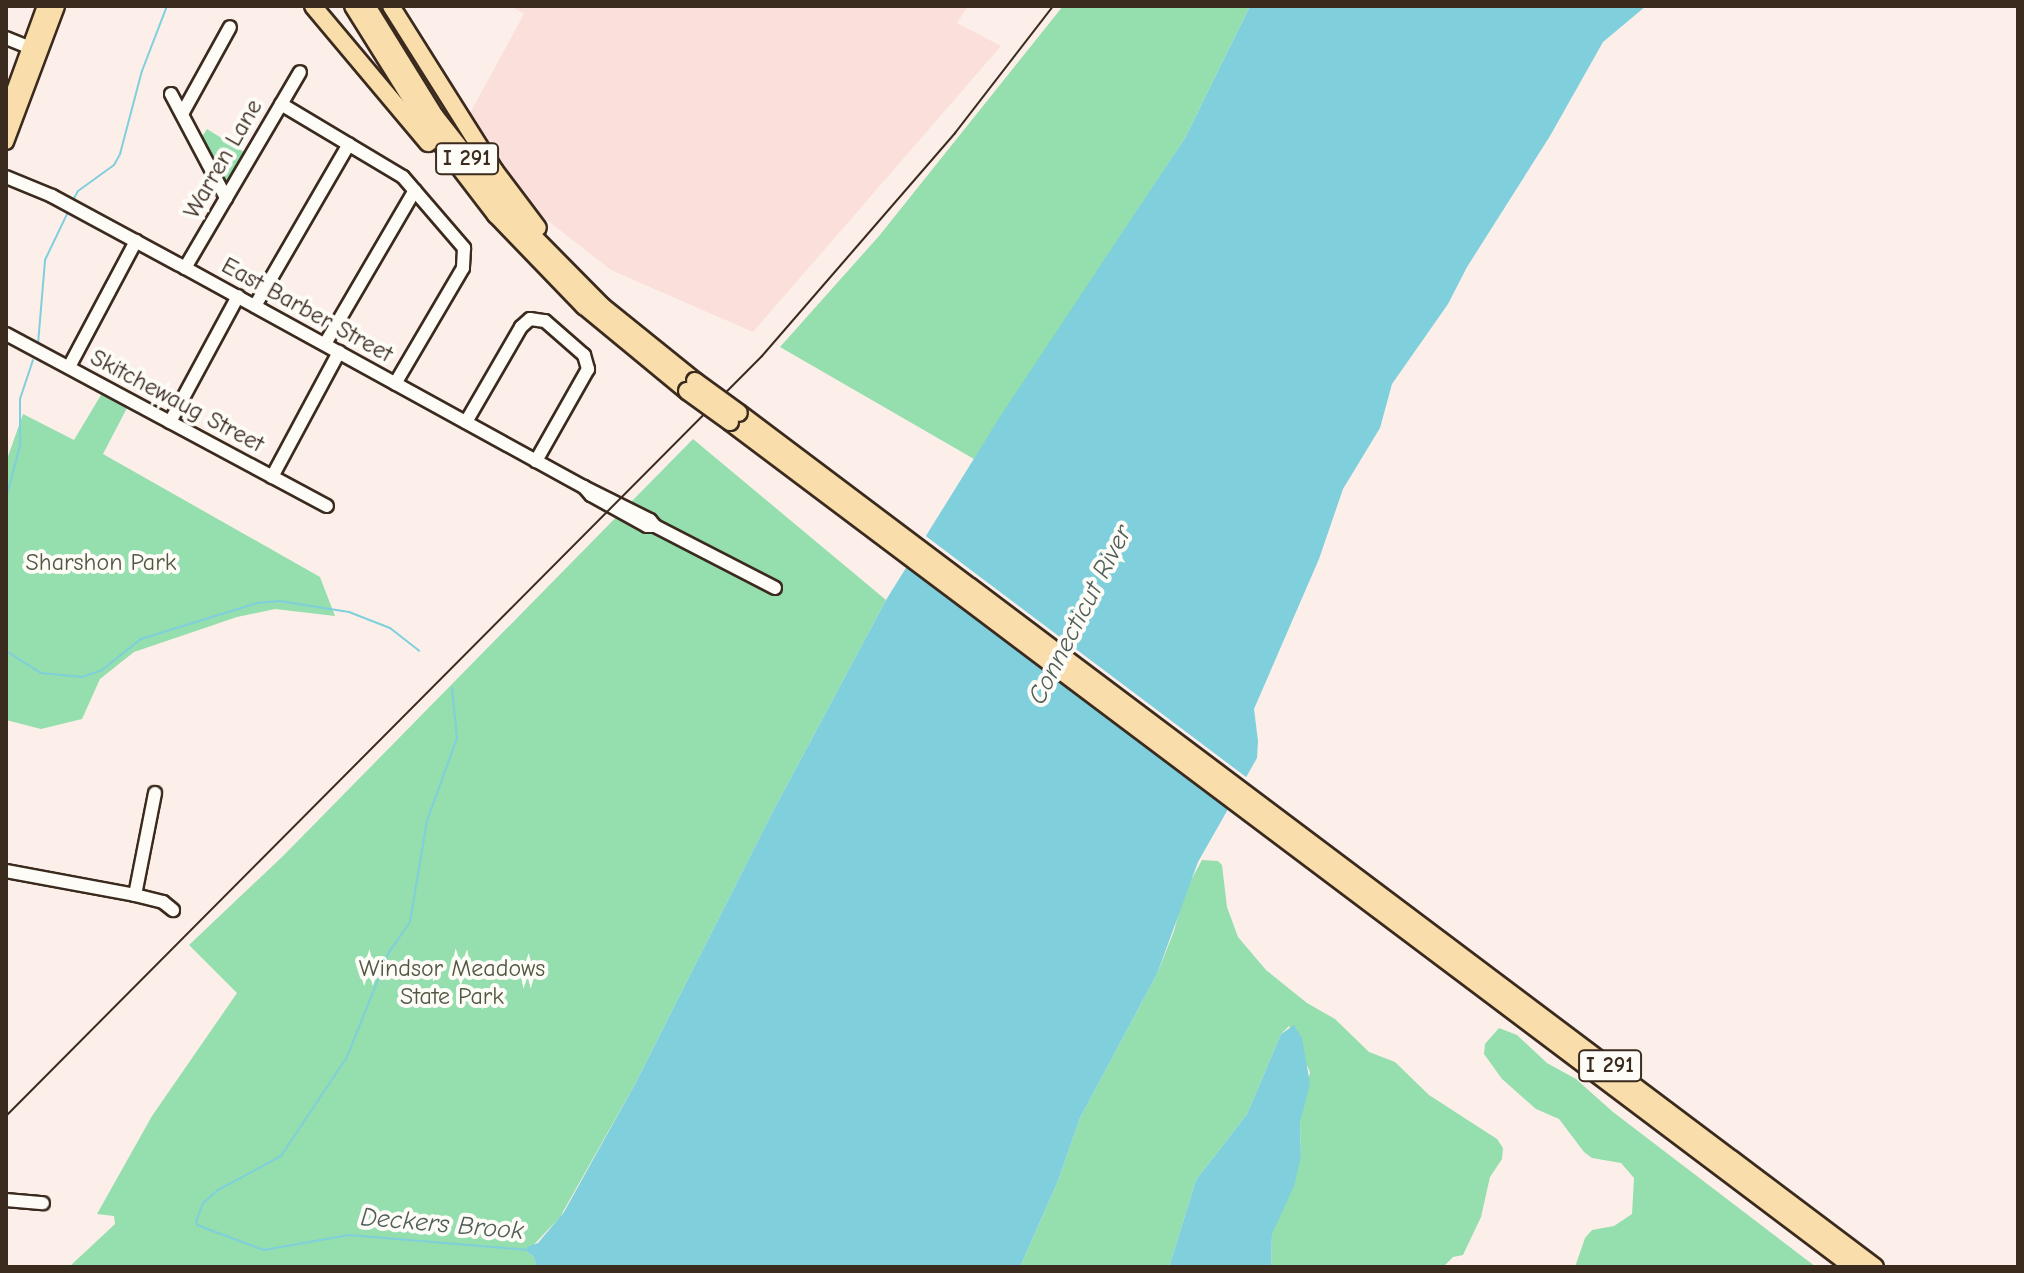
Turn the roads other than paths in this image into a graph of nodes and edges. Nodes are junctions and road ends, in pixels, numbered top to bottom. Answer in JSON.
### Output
{"nodes":[{"id":1,"x":45,"y":6,"type":"edge"},
{"id":2,"x":57,"y":6,"type":"edge"},
{"id":3,"x":313,"y":6,"type":"edge"},
{"id":4,"x":353,"y":6,"type":"edge"},
{"id":5,"x":367,"y":6,"type":"edge"},
{"id":6,"x":391,"y":6,"type":"edge"},
{"id":7,"x":230,"y":27,"type":"dead end"},
{"id":8,"x":6,"y":38,"type":"edge"},
{"id":9,"x":35,"y":49,"type":"junction"},
{"id":10,"x":300,"y":72,"type":"dead end"},
{"id":11,"x":171,"y":94,"type":"dead end"},
{"id":12,"x":281,"y":104,"type":"junction"},
{"id":13,"x":6,"y":113,"type":"edge"},
{"id":14,"x":182,"y":114,"type":"junction"},
{"id":15,"x":6,"y":142,"type":"edge"},
{"id":16,"x":349,"y":144,"type":"junction"},
{"id":17,"x":6,"y":177,"type":"edge"},
{"id":18,"x":415,"y":190,"type":"junction"},
{"id":19,"x":226,"y":198,"type":"junction"},
{"id":20,"x":506,"y":226,"type":"junction"},
{"id":21,"x":136,"y":241,"type":"junction"},
{"id":22,"x":185,"y":268,"type":"junction"},
{"id":23,"x":590,"y":295,"type":"junction"},
{"id":24,"x":238,"y":296,"type":"junction"},
{"id":25,"x":255,"y":306,"type":"junction"},
{"id":26,"x":6,"y":334,"type":"edge"},
{"id":27,"x":325,"y":344,"type":"junction"},
{"id":28,"x":339,"y":352,"type":"junction"},
{"id":29,"x":69,"y":367,"type":"junction"},
{"id":30,"x":395,"y":384,"type":"junction"},
{"id":31,"x":691,"y":386,"type":"junction"},
{"id":32,"x":170,"y":422,"type":"junction"},
{"id":33,"x":466,"y":422,"type":"junction"},
{"id":34,"x":536,"y":461,"type":"junction"},
{"id":35,"x":272,"y":477,"type":"junction"},
{"id":36,"x":327,"y":506,"type":"dead end"},
{"id":37,"x":775,"y":588,"type":"dead end"},
{"id":38,"x":155,"y":793,"type":"dead end"},
{"id":39,"x":6,"y":871,"type":"edge"},
{"id":40,"x":1341,"y":871,"type":"junction"},
{"id":41,"x":135,"y":895,"type":"junction"},
{"id":42,"x":173,"y":910,"type":"dead end"},
{"id":43,"x":6,"y":1200,"type":"edge"},
{"id":44,"x":43,"y":1203,"type":"dead end"},
{"id":45,"x":1853,"y":1267,"type":"edge"},
{"id":46,"x":1875,"y":1267,"type":"edge"}],
"edges":[{"from":1,"to":9,"type":"main road"},
{"from":2,"to":9,"type":"main road"},
{"from":3,"to":20,"type":"highway"},
{"from":4,"to":20,"type":"highway","number":"I 291"},
{"from":5,"to":23,"type":"highway","number":"I 291"},
{"from":6,"to":23,"type":"highway"},
{"from":7,"to":14,"type":"street"},
{"from":8,"to":9,"type":"street"},
{"from":9,"to":13,"type":"main road"},
{"from":9,"to":15,"type":"main road"},
{"from":10,"to":12,"type":"street","name":"Warren Lane"},
{"from":11,"to":14,"type":"street"},
{"from":12,"to":16,"type":"street"},
{"from":12,"to":19,"type":"street","name":"Warren Lane"},
{"from":14,"to":19,"type":"street"},
{"from":16,"to":18,"type":"street"},
{"from":16,"to":25,"type":"street"},
{"from":17,"to":21,"type":"street","name":"East Barber Street"},
{"from":18,"to":27,"type":"street"},
{"from":18,"to":30,"type":"street"},
{"from":19,"to":22,"type":"street","name":"Warren Lane"},
{"from":20,"to":31,"type":"highway","number":"I 291"},
{"from":21,"to":22,"type":"street","name":"East Barber Street"},
{"from":21,"to":29,"type":"street"},
{"from":22,"to":24,"type":"street","name":"East Barber Street"},
{"from":23,"to":31,"type":"highway","number":"I 291"},
{"from":24,"to":25,"type":"street","name":"East Barber Street"},
{"from":24,"to":32,"type":"street"},
{"from":25,"to":27,"type":"street","name":"East Barber Street"},
{"from":26,"to":29,"type":"street","name":"Skitchewaug Street"},
{"from":27,"to":28,"type":"street","name":"East Barber Street"},
{"from":28,"to":30,"type":"street","name":"East Barber Street"},
{"from":28,"to":35,"type":"street"},
{"from":29,"to":32,"type":"street","name":"Skitchewaug Street"},
{"from":30,"to":33,"type":"street","name":"East Barber Street"},
{"from":31,"to":40,"type":"highway","number":"I 291","bridge":true},
{"from":32,"to":35,"type":"street","name":"Skitchewaug Street"},
{"from":33,"to":34,"type":"street","name":"East Barber Street"},
{"from":33,"to":34,"type":"street"},
{"from":34,"to":37,"type":"street","name":"East Barber Street"},
{"from":35,"to":36,"type":"street","name":"Skitchewaug Street"},
{"from":38,"to":41,"type":"street"},
{"from":39,"to":41,"type":"street"},
{"from":40,"to":45,"type":"highway","number":"I 291"},
{"from":40,"to":46,"type":"highway","number":"I 291"},
{"from":41,"to":42,"type":"street"},
{"from":43,"to":44,"type":"street"}]}
